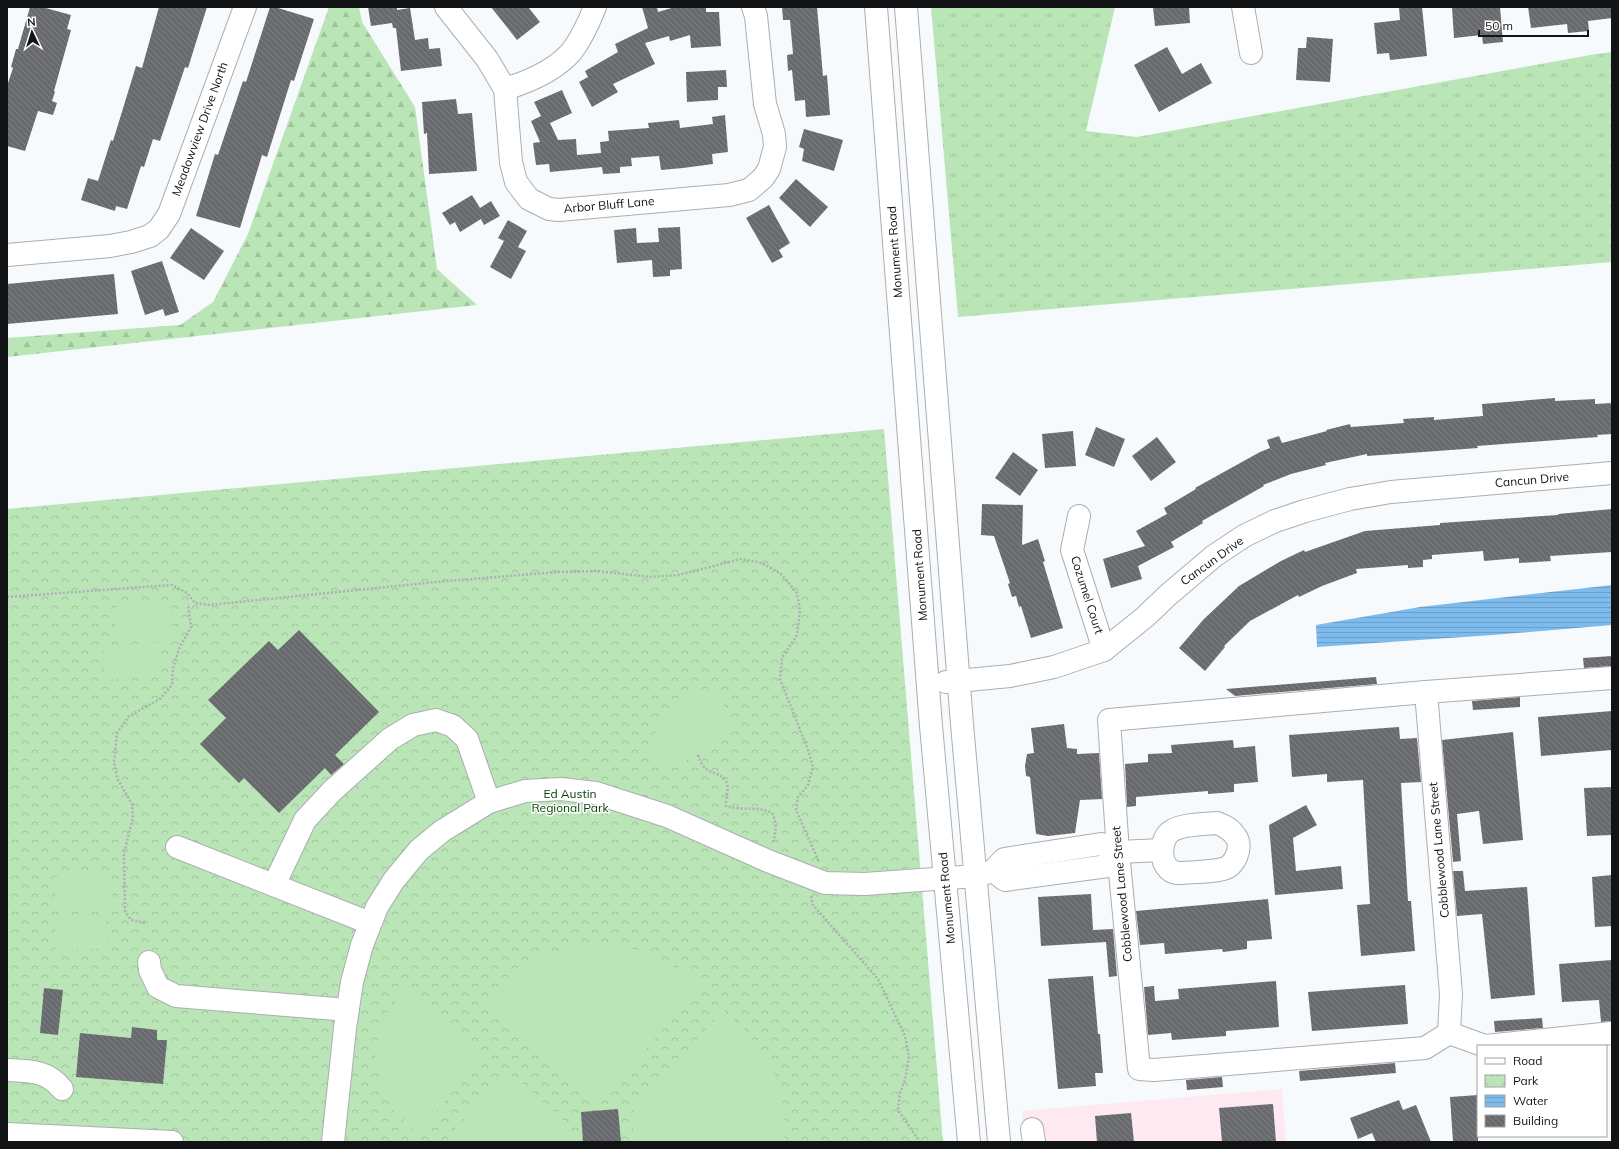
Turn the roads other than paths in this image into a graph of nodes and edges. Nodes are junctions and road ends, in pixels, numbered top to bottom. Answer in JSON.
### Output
{"nodes":[{"id":1,"x":245,"y":7,"type":"edge"},
{"id":2,"x":446,"y":7,"type":"edge"},
{"id":3,"x":595,"y":7,"type":"edge"},
{"id":4,"x":753,"y":7,"type":"edge"},
{"id":5,"x":876,"y":7,"type":"edge"},
{"id":6,"x":906,"y":7,"type":"edge"},
{"id":7,"x":1243,"y":7,"type":"edge"},
{"id":8,"x":1251,"y":52,"type":"dead end"},
{"id":9,"x":505,"y":89,"type":"junction"},
{"id":10,"x":7,"y":255,"type":"edge"},
{"id":11,"x":1612,"y":473,"type":"edge"},
{"id":12,"x":1079,"y":516,"type":"dead end"},
{"id":13,"x":1104,"y":650,"type":"junction"},
{"id":14,"x":1612,"y":678,"type":"edge"},
{"id":15,"x":959,"y":681,"type":"junction"},
{"id":16,"x":928,"y":683,"type":"junction"},
{"id":17,"x":1426,"y":692,"type":"junction"},
{"id":18,"x":489,"y":802,"type":"junction"},
{"id":19,"x":177,"y":847,"type":"dead end"},
{"id":20,"x":1162,"y":850,"type":"dead end"},
{"id":21,"x":1118,"y":852,"type":"junction"},
{"id":22,"x":984,"y":874,"type":"junction"},
{"id":23,"x":945,"y":879,"type":"junction"},
{"id":24,"x":274,"y":885,"type":"junction"},
{"id":25,"x":370,"y":923,"type":"junction"},
{"id":26,"x":149,"y":962,"type":"dead end"},
{"id":27,"x":348,"y":1010,"type":"junction"},
{"id":28,"x":1450,"y":1033,"type":"junction"},
{"id":29,"x":1612,"y":1033,"type":"edge"},
{"id":30,"x":1482,"y":1045,"type":"edge"},
{"id":31,"x":1495,"y":1045,"type":"edge"},
{"id":32,"x":7,"y":1070,"type":"edge"},
{"id":33,"x":62,"y":1089,"type":"dead end"},
{"id":34,"x":7,"y":1134,"type":"edge"},
{"id":35,"x":172,"y":1142,"type":"edge"},
{"id":36,"x":333,"y":1142,"type":"edge"},
{"id":37,"x":969,"y":1142,"type":"edge"},
{"id":38,"x":999,"y":1142,"type":"edge"}],
"edges":[{"from":1,"to":10,"type":"street","name":"Meadowview Drive North"},
{"from":2,"to":9,"type":"street"},
{"from":3,"to":9,"type":"street"},
{"from":4,"to":9,"type":"street","name":"Arbor Bluff Lane"},
{"from":5,"to":16,"type":"street","name":"Monument Road"},
{"from":6,"to":15,"type":"street"},
{"from":7,"to":8,"type":"street"},
{"from":11,"to":13,"type":"street","name":"Cancun Drive"},
{"from":12,"to":13,"type":"street","name":"Cozumel Court"},
{"from":13,"to":15,"type":"street","name":"Cancun Drive"},
{"from":14,"to":17,"type":"street","name":"Cobblewood Lane Street"},
{"from":15,"to":16,"type":"street","name":"Cancun Drive"},
{"from":15,"to":22,"type":"street"},
{"from":16,"to":23,"type":"street","name":"Monument Road"},
{"from":17,"to":21,"type":"street","name":"Cobblewood Lane Street"},
{"from":17,"to":28,"type":"street","name":"Cobblewood Lane Street"},
{"from":18,"to":23,"type":"street"},
{"from":18,"to":24,"type":"street"},
{"from":18,"to":25,"type":"street"},
{"from":19,"to":24,"type":"street"},
{"from":20,"to":21,"type":"street"},
{"from":21,"to":22,"type":"street"},
{"from":21,"to":28,"type":"street","name":"Cobblewood Lane Street"},
{"from":22,"to":23,"type":"street"},
{"from":22,"to":38,"type":"street"},
{"from":23,"to":37,"type":"street","name":"Monument Road"},
{"from":24,"to":25,"type":"street"},
{"from":25,"to":27,"type":"street"},
{"from":26,"to":27,"type":"street"},
{"from":27,"to":36,"type":"street"},
{"from":28,"to":30,"type":"street"},
{"from":29,"to":31,"type":"street"},
{"from":32,"to":33,"type":"street"},
{"from":34,"to":35,"type":"street"}]}
